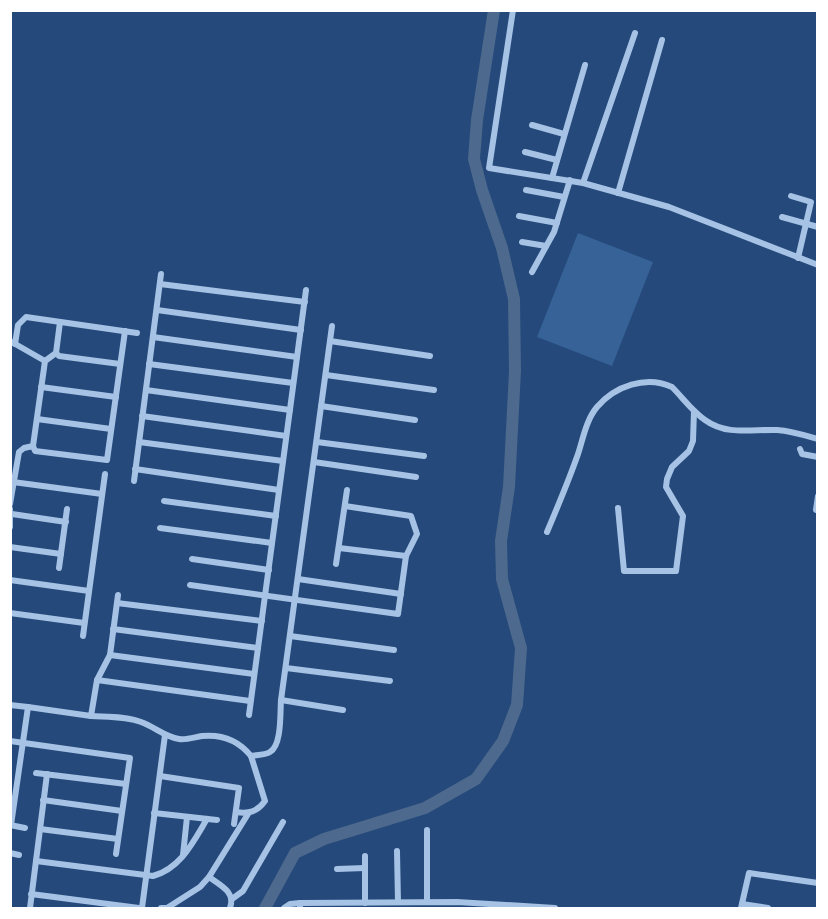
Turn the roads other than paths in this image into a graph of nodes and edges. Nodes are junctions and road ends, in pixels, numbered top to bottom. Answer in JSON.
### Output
{"nodes":[{"id":1,"x":513,"y":10,"type":"edge"},
{"id":2,"x":634,"y":33,"type":"dead end"},
{"id":3,"x":662,"y":40,"type":"dead end"},
{"id":4,"x":585,"y":65,"type":"dead end"},
{"id":5,"x":532,"y":125,"type":"dead end"},
{"id":6,"x":564,"y":134,"type":"junction"},
{"id":7,"x":525,"y":152,"type":"dead end"},
{"id":8,"x":557,"y":160,"type":"junction"},
{"id":9,"x":552,"y":178,"type":"junction"},
{"id":10,"x":570,"y":180,"type":"junction"},
{"id":11,"x":583,"y":183,"type":"junction"},
{"id":12,"x":526,"y":190,"type":"dead end"},
{"id":13,"x":618,"y":193,"type":"junction"},
{"id":14,"x":791,"y":196,"type":"dead end"},
{"id":15,"x":564,"y":197,"type":"junction"},
{"id":16,"x":814,"y":203,"type":"edge"},
{"id":17,"x":519,"y":216,"type":"dead end"},
{"id":18,"x":782,"y":218,"type":"dead end"},
{"id":19,"x":557,"y":223,"type":"junction"},
{"id":20,"x":806,"y":225,"type":"junction"},
{"id":21,"x":818,"y":227,"type":"edge"},
{"id":22,"x":522,"y":243,"type":"dead end"},
{"id":23,"x":546,"y":246,"type":"junction"},
{"id":24,"x":798,"y":258,"type":"junction"},
{"id":25,"x":818,"y":265,"type":"edge"},
{"id":26,"x":532,"y":272,"type":"dead end"},
{"id":27,"x":161,"y":274,"type":"dead end"},
{"id":28,"x":160,"y":284,"type":"junction"},
{"id":29,"x":306,"y":290,"type":"dead end"},
{"id":30,"x":305,"y":302,"type":"junction"},
{"id":31,"x":157,"y":310,"type":"junction"},
{"id":32,"x":60,"y":322,"type":"junction"},
{"id":33,"x":332,"y":326,"type":"dead end"},
{"id":34,"x":301,"y":330,"type":"junction"},
{"id":35,"x":125,"y":331,"type":"junction"},
{"id":36,"x":137,"y":333,"type":"dead end"},
{"id":37,"x":153,"y":337,"type":"junction"},
{"id":38,"x":330,"y":341,"type":"junction"},
{"id":39,"x":13,"y":343,"type":"edge"},
{"id":40,"x":56,"y":353,"type":"junction"},
{"id":41,"x":430,"y":356,"type":"dead end"},
{"id":42,"x":297,"y":357,"type":"junction"},
{"id":43,"x":45,"y":362,"type":"junction"},
{"id":44,"x":120,"y":364,"type":"junction"},
{"id":45,"x":149,"y":364,"type":"junction"},
{"id":46,"x":326,"y":375,"type":"junction"},
{"id":47,"x":293,"y":383,"type":"junction"},
{"id":48,"x":41,"y":387,"type":"junction"},
{"id":49,"x":146,"y":390,"type":"junction"},
{"id":50,"x":434,"y":390,"type":"dead end"},
{"id":51,"x":116,"y":397,"type":"junction"},
{"id":52,"x":321,"y":406,"type":"junction"},
{"id":53,"x":290,"y":410,"type":"junction"},
{"id":54,"x":694,"y":411,"type":"junction"},
{"id":55,"x":142,"y":416,"type":"junction"},
{"id":56,"x":37,"y":419,"type":"junction"},
{"id":57,"x":415,"y":420,"type":"dead end"},
{"id":58,"x":111,"y":429,"type":"junction"},
{"id":59,"x":286,"y":436,"type":"junction"},
{"id":60,"x":818,"y":439,"type":"edge"},
{"id":61,"x":139,"y":442,"type":"junction"},
{"id":62,"x":316,"y":442,"type":"junction"},
{"id":63,"x":33,"y":446,"type":"junction"},
{"id":64,"x":800,"y":449,"type":"dead end"},
{"id":65,"x":424,"y":456,"type":"dead end"},
{"id":66,"x":818,"y":457,"type":"edge"},
{"id":67,"x":283,"y":462,"type":"junction"},
{"id":68,"x":314,"y":462,"type":"junction"},
{"id":69,"x":135,"y":469,"type":"junction"},
{"id":70,"x":105,"y":474,"type":"dead end"},
{"id":71,"x":416,"y":477,"type":"dead end"},
{"id":72,"x":134,"y":481,"type":"dead end"},
{"id":73,"x":14,"y":482,"type":"junction"},
{"id":74,"x":279,"y":490,"type":"junction"},
{"id":75,"x":347,"y":490,"type":"dead end"},
{"id":76,"x":102,"y":494,"type":"junction"},
{"id":77,"x":818,"y":496,"type":"edge"},
{"id":78,"x":164,"y":501,"type":"dead end"},
{"id":79,"x":10,"y":504,"type":"edge"},
{"id":80,"x":345,"y":506,"type":"junction"},
{"id":81,"x":618,"y":508,"type":"dead end"},
{"id":82,"x":67,"y":509,"type":"dead end"},
{"id":83,"x":816,"y":510,"type":"dead end"},
{"id":84,"x":11,"y":512,"type":"edge"},
{"id":85,"x":276,"y":516,"type":"junction"},
{"id":86,"x":66,"y":522,"type":"junction"},
{"id":87,"x":10,"y":528,"type":"edge"},
{"id":88,"x":160,"y":528,"type":"dead end"},
{"id":89,"x":547,"y":531,"type":"dead end"},
{"id":90,"x":272,"y":543,"type":"junction"},
{"id":91,"x":10,"y":547,"type":"edge"},
{"id":92,"x":339,"y":548,"type":"junction"},
{"id":93,"x":61,"y":554,"type":"junction"},
{"id":94,"x":406,"y":556,"type":"junction"},
{"id":95,"x":192,"y":559,"type":"dead end"},
{"id":96,"x":336,"y":564,"type":"dead end"},
{"id":97,"x":59,"y":568,"type":"dead end"},
{"id":98,"x":269,"y":570,"type":"junction"},
{"id":99,"x":298,"y":579,"type":"junction"},
{"id":100,"x":10,"y":580,"type":"edge"},
{"id":101,"x":189,"y":585,"type":"dead end"},
{"id":102,"x":89,"y":591,"type":"junction"},
{"id":103,"x":401,"y":594,"type":"junction"},
{"id":104,"x":118,"y":595,"type":"dead end"},
{"id":105,"x":265,"y":596,"type":"junction"},
{"id":106,"x":295,"y":600,"type":"junction"},
{"id":107,"x":117,"y":603,"type":"junction"},
{"id":108,"x":10,"y":613,"type":"edge"},
{"id":109,"x":262,"y":621,"type":"junction"},
{"id":110,"x":84,"y":623,"type":"junction"},
{"id":111,"x":113,"y":629,"type":"junction"},
{"id":112,"x":83,"y":636,"type":"dead end"},
{"id":113,"x":290,"y":636,"type":"junction"},
{"id":114,"x":258,"y":648,"type":"junction"},
{"id":115,"x":394,"y":650,"type":"dead end"},
{"id":116,"x":110,"y":655,"type":"junction"},
{"id":117,"x":286,"y":668,"type":"junction"},
{"id":118,"x":254,"y":674,"type":"junction"},
{"id":119,"x":98,"y":680,"type":"junction"},
{"id":120,"x":390,"y":681,"type":"dead end"},
{"id":121,"x":281,"y":700,"type":"junction"},
{"id":122,"x":250,"y":701,"type":"junction"},
{"id":123,"x":10,"y":705,"type":"edge"},
{"id":124,"x":28,"y":707,"type":"junction"},
{"id":125,"x":343,"y":710,"type":"dead end"},
{"id":126,"x":249,"y":715,"type":"dead end"},
{"id":127,"x":91,"y":716,"type":"junction"},
{"id":128,"x":165,"y":735,"type":"junction"},
{"id":129,"x":10,"y":741,"type":"edge"},
{"id":130,"x":22,"y":743,"type":"junction"},
{"id":131,"x":251,"y":756,"type":"junction"},
{"id":132,"x":10,"y":770,"type":"edge"},
{"id":133,"x":19,"y":771,"type":"junction"},
{"id":134,"x":36,"y":773,"type":"dead end"},
{"id":135,"x":47,"y":774,"type":"junction"},
{"id":136,"x":160,"y":776,"type":"junction"},
{"id":137,"x":126,"y":784,"type":"junction"},
{"id":138,"x":13,"y":798,"type":"edge"},
{"id":139,"x":43,"y":801,"type":"junction"},
{"id":140,"x":122,"y":811,"type":"junction"},
{"id":141,"x":236,"y":812,"type":"junction"},
{"id":142,"x":154,"y":813,"type":"junction"},
{"id":143,"x":248,"y":814,"type":"junction"},
{"id":144,"x":188,"y":817,"type":"junction"},
{"id":145,"x":207,"y":819,"type":"junction"},
{"id":146,"x":217,"y":820,"type":"dead end"},
{"id":147,"x":283,"y":822,"type":"dead end"},
{"id":148,"x":234,"y":824,"type":"dead end"},
{"id":149,"x":11,"y":825,"type":"edge"},
{"id":150,"x":25,"y":828,"type":"dead end"},
{"id":151,"x":40,"y":829,"type":"junction"},
{"id":152,"x":427,"y":830,"type":"dead end"},
{"id":153,"x":118,"y":839,"type":"junction"},
{"id":154,"x":397,"y":851,"type":"dead end"},
{"id":155,"x":10,"y":853,"type":"edge"},
{"id":156,"x":116,"y":854,"type":"dead end"},
{"id":157,"x":19,"y":855,"type":"dead end"},
{"id":158,"x":364,"y":856,"type":"dead end"},
{"id":159,"x":182,"y":858,"type":"junction"},
{"id":160,"x":36,"y":861,"type":"junction"},
{"id":161,"x":365,"y":868,"type":"junction"},
{"id":162,"x":337,"y":869,"type":"dead end"},
{"id":163,"x":146,"y":876,"type":"junction"},
{"id":164,"x":209,"y":877,"type":"junction"},
{"id":165,"x":818,"y":883,"type":"edge"},
{"id":166,"x":32,"y":894,"type":"junction"},
{"id":167,"x":232,"y":899,"type":"junction"},
{"id":168,"x":398,"y":902,"type":"junction"},
{"id":169,"x":427,"y":902,"type":"junction"},
{"id":170,"x":365,"y":903,"type":"junction"},
{"id":171,"x":457,"y":905,"type":"edge"},
{"id":172,"x":300,"y":906,"type":"edge"},
{"id":173,"x":333,"y":906,"type":"edge"},
{"id":174,"x":492,"y":906,"type":"edge"},
{"id":175,"x":742,"y":907,"type":"edge"},
{"id":176,"x":30,"y":909,"type":"edge"},
{"id":177,"x":141,"y":909,"type":"edge"},
{"id":178,"x":161,"y":909,"type":"edge"},
{"id":179,"x":230,"y":909,"type":"edge"},
{"id":180,"x":284,"y":909,"type":"edge"},
{"id":181,"x":555,"y":909,"type":"edge"},
{"id":182,"x":768,"y":909,"type":"edge"}],
"edges":[{"from":1,"to":9,"type":"street"},
{"from":2,"to":11,"type":"street"},
{"from":3,"to":13,"type":"street"},
{"from":4,"to":6,"type":"street"},
{"from":5,"to":6,"type":"street"},
{"from":6,"to":8,"type":"street"},
{"from":7,"to":8,"type":"street"},
{"from":8,"to":9,"type":"street"},
{"from":9,"to":10,"type":"street"},
{"from":10,"to":11,"type":"street"},
{"from":10,"to":15,"type":"street"},
{"from":11,"to":13,"type":"street"},
{"from":12,"to":15,"type":"street"},
{"from":13,"to":24,"type":"street"},
{"from":14,"to":16,"type":"street"},
{"from":15,"to":19,"type":"street"},
{"from":16,"to":20,"type":"street"},
{"from":17,"to":19,"type":"street"},
{"from":18,"to":20,"type":"street"},
{"from":19,"to":23,"type":"street"},
{"from":20,"to":21,"type":"street"},
{"from":20,"to":24,"type":"street"},
{"from":22,"to":23,"type":"street"},
{"from":23,"to":26,"type":"street"},
{"from":24,"to":25,"type":"street"},
{"from":27,"to":28,"type":"street"},
{"from":28,"to":30,"type":"street"},
{"from":28,"to":31,"type":"street"},
{"from":29,"to":30,"type":"street"},
{"from":30,"to":34,"type":"street"},
{"from":31,"to":34,"type":"street"},
{"from":31,"to":37,"type":"street"},
{"from":32,"to":35,"type":"street"},
{"from":32,"to":39,"type":"street"},
{"from":32,"to":40,"type":"street"},
{"from":33,"to":38,"type":"street"},
{"from":34,"to":42,"type":"street"},
{"from":35,"to":36,"type":"street"},
{"from":35,"to":44,"type":"street"},
{"from":37,"to":42,"type":"street"},
{"from":37,"to":45,"type":"street"},
{"from":38,"to":41,"type":"street"},
{"from":38,"to":46,"type":"street"},
{"from":39,"to":43,"type":"street"},
{"from":40,"to":43,"type":"street"},
{"from":40,"to":44,"type":"street"},
{"from":42,"to":47,"type":"street"},
{"from":43,"to":48,"type":"street"},
{"from":44,"to":51,"type":"street"},
{"from":45,"to":47,"type":"street"},
{"from":45,"to":49,"type":"street"},
{"from":46,"to":50,"type":"street"},
{"from":46,"to":52,"type":"street"},
{"from":47,"to":53,"type":"street"},
{"from":48,"to":51,"type":"street"},
{"from":48,"to":56,"type":"street"},
{"from":49,"to":53,"type":"street"},
{"from":49,"to":55,"type":"street"},
{"from":51,"to":58,"type":"street"},
{"from":52,"to":57,"type":"street"},
{"from":52,"to":62,"type":"street"},
{"from":53,"to":59,"type":"street"},
{"from":54,"to":60,"type":"street"},
{"from":54,"to":81,"type":"street"},
{"from":54,"to":89,"type":"street"},
{"from":55,"to":59,"type":"street"},
{"from":55,"to":61,"type":"street"},
{"from":56,"to":58,"type":"street"},
{"from":56,"to":63,"type":"street"},
{"from":58,"to":63,"type":"street"},
{"from":59,"to":67,"type":"street"},
{"from":61,"to":67,"type":"street"},
{"from":61,"to":69,"type":"street"},
{"from":62,"to":65,"type":"street"},
{"from":62,"to":68,"type":"street"},
{"from":63,"to":73,"type":"street"},
{"from":64,"to":66,"type":"street"},
{"from":67,"to":74,"type":"street"},
{"from":68,"to":71,"type":"street"},
{"from":68,"to":99,"type":"street"},
{"from":69,"to":72,"type":"street"},
{"from":69,"to":74,"type":"street"},
{"from":70,"to":76,"type":"street"},
{"from":73,"to":76,"type":"street"},
{"from":73,"to":79,"type":"street"},
{"from":74,"to":85,"type":"street"},
{"from":75,"to":80,"type":"street"},
{"from":76,"to":102,"type":"street"},
{"from":77,"to":83,"type":"street"},
{"from":78,"to":85,"type":"street"},
{"from":80,"to":92,"type":"street"},
{"from":80,"to":94,"type":"street"},
{"from":82,"to":86,"type":"street"},
{"from":84,"to":86,"type":"street"},
{"from":84,"to":87,"type":"street"},
{"from":85,"to":90,"type":"street"},
{"from":86,"to":93,"type":"street"},
{"from":88,"to":90,"type":"street"},
{"from":90,"to":98,"type":"street"},
{"from":91,"to":93,"type":"street"},
{"from":92,"to":94,"type":"street"},
{"from":92,"to":96,"type":"street"},
{"from":93,"to":97,"type":"street"},
{"from":94,"to":103,"type":"street"},
{"from":95,"to":98,"type":"street"},
{"from":98,"to":105,"type":"street"},
{"from":99,"to":103,"type":"street"},
{"from":99,"to":106,"type":"street"},
{"from":100,"to":102,"type":"street"},
{"from":101,"to":105,"type":"street"},
{"from":102,"to":110,"type":"street"},
{"from":103,"to":106,"type":"street"},
{"from":104,"to":107,"type":"street"},
{"from":105,"to":106,"type":"street"},
{"from":105,"to":109,"type":"street"},
{"from":106,"to":113,"type":"street"},
{"from":107,"to":109,"type":"street"},
{"from":107,"to":111,"type":"street"},
{"from":108,"to":110,"type":"street"},
{"from":109,"to":114,"type":"street"},
{"from":110,"to":112,"type":"street"},
{"from":111,"to":114,"type":"street"},
{"from":111,"to":116,"type":"street"},
{"from":113,"to":115,"type":"street"},
{"from":113,"to":117,"type":"street"},
{"from":114,"to":118,"type":"street"},
{"from":116,"to":118,"type":"street"},
{"from":116,"to":119,"type":"street"},
{"from":117,"to":120,"type":"street"},
{"from":117,"to":121,"type":"street"},
{"from":118,"to":122,"type":"street"},
{"from":119,"to":122,"type":"street"},
{"from":119,"to":127,"type":"street"},
{"from":121,"to":125,"type":"street"},
{"from":121,"to":131,"type":"street"},
{"from":122,"to":126,"type":"street"},
{"from":123,"to":124,"type":"street"},
{"from":124,"to":127,"type":"street"},
{"from":124,"to":130,"type":"street"},
{"from":127,"to":128,"type":"street"},
{"from":128,"to":131,"type":"street"},
{"from":128,"to":136,"type":"street"},
{"from":129,"to":130,"type":"street"},
{"from":130,"to":133,"type":"street"},
{"from":130,"to":137,"type":"street"},
{"from":131,"to":143,"type":"street"},
{"from":132,"to":133,"type":"street"},
{"from":133,"to":138,"type":"street"},
{"from":134,"to":135,"type":"street"},
{"from":135,"to":137,"type":"street"},
{"from":135,"to":139,"type":"street"},
{"from":136,"to":141,"type":"street"},
{"from":136,"to":142,"type":"street"},
{"from":137,"to":140,"type":"street"},
{"from":138,"to":149,"type":"street"},
{"from":139,"to":140,"type":"street"},
{"from":139,"to":151,"type":"street"},
{"from":140,"to":153,"type":"street"},
{"from":141,"to":143,"type":"street"},
{"from":141,"to":148,"type":"street"},
{"from":142,"to":144,"type":"street"},
{"from":142,"to":163,"type":"street"},
{"from":143,"to":164,"type":"street"},
{"from":144,"to":145,"type":"street"},
{"from":144,"to":159,"type":"street"},
{"from":145,"to":146,"type":"street"},
{"from":145,"to":159,"type":"street"},
{"from":147,"to":167,"type":"street"},
{"from":149,"to":150,"type":"street"},
{"from":151,"to":153,"type":"street"},
{"from":151,"to":160,"type":"street"},
{"from":152,"to":169,"type":"street"},
{"from":153,"to":156,"type":"street"},
{"from":154,"to":168,"type":"street"},
{"from":155,"to":157,"type":"street"},
{"from":158,"to":161,"type":"street"},
{"from":159,"to":163,"type":"street"},
{"from":160,"to":163,"type":"street"},
{"from":160,"to":166,"type":"street"},
{"from":161,"to":162,"type":"street"},
{"from":161,"to":170,"type":"street"},
{"from":163,"to":177,"type":"street"},
{"from":164,"to":167,"type":"street"},
{"from":164,"to":178,"type":"street"},
{"from":165,"to":175,"type":"street"},
{"from":166,"to":176,"type":"street"},
{"from":166,"to":177,"type":"street"},
{"from":167,"to":179,"type":"street"},
{"from":168,"to":169,"type":"street"},
{"from":168,"to":170,"type":"street"},
{"from":169,"to":171,"type":"street"},
{"from":170,"to":173,"type":"street"},
{"from":171,"to":174,"type":"street"},
{"from":172,"to":173,"type":"street"},
{"from":172,"to":180,"type":"street"},
{"from":174,"to":181,"type":"street"},
{"from":175,"to":182,"type":"street"}]}
